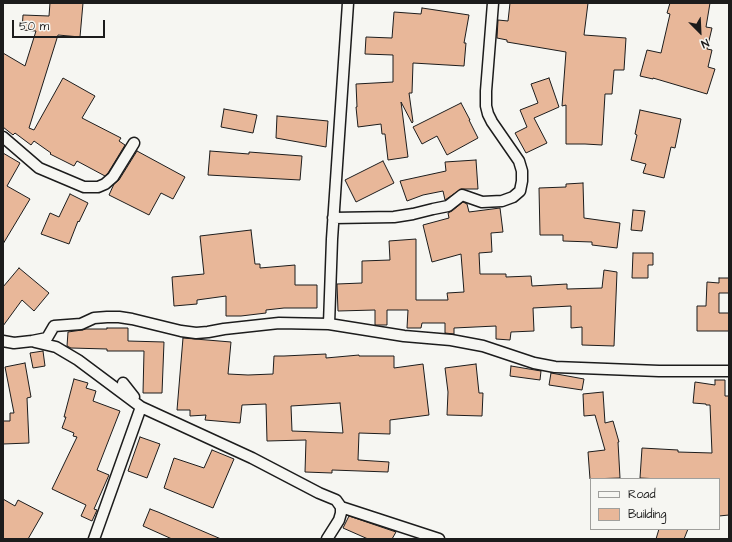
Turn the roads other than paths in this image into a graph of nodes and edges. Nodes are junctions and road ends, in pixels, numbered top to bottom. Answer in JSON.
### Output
{"nodes":[{"id":1,"x":348,"y":3,"type":"edge"},
{"id":2,"x":493,"y":3,"type":"edge"},
{"id":3,"x":3,"y":137,"type":"edge"},
{"id":4,"x":134,"y":143,"type":"dead end"},
{"id":5,"x":333,"y":218,"type":"junction"},
{"id":6,"x":329,"y":324,"type":"junction"},
{"id":7,"x":3,"y":341,"type":"edge"},
{"id":8,"x":32,"y":342,"type":"junction"},
{"id":9,"x":729,"y":371,"type":"edge"},
{"id":10,"x":123,"y":383,"type":"dead end"},
{"id":11,"x":141,"y":407,"type":"junction"},
{"id":12,"x":341,"y":506,"type":"junction"},
{"id":13,"x":94,"y":539,"type":"edge"},
{"id":14,"x":327,"y":539,"type":"edge"},
{"id":15,"x":440,"y":539,"type":"edge"}],
"edges":[{"from":1,"to":5,"type":"street"},
{"from":2,"to":5,"type":"street"},
{"from":3,"to":4,"type":"street"},
{"from":5,"to":6,"type":"street"},
{"from":6,"to":8,"type":"street"},
{"from":6,"to":9,"type":"street"},
{"from":7,"to":8,"type":"street"},
{"from":8,"to":11,"type":"street"},
{"from":10,"to":11,"type":"street"},
{"from":11,"to":12,"type":"street"},
{"from":11,"to":13,"type":"street"},
{"from":12,"to":14,"type":"street"},
{"from":12,"to":15,"type":"street"}]}
